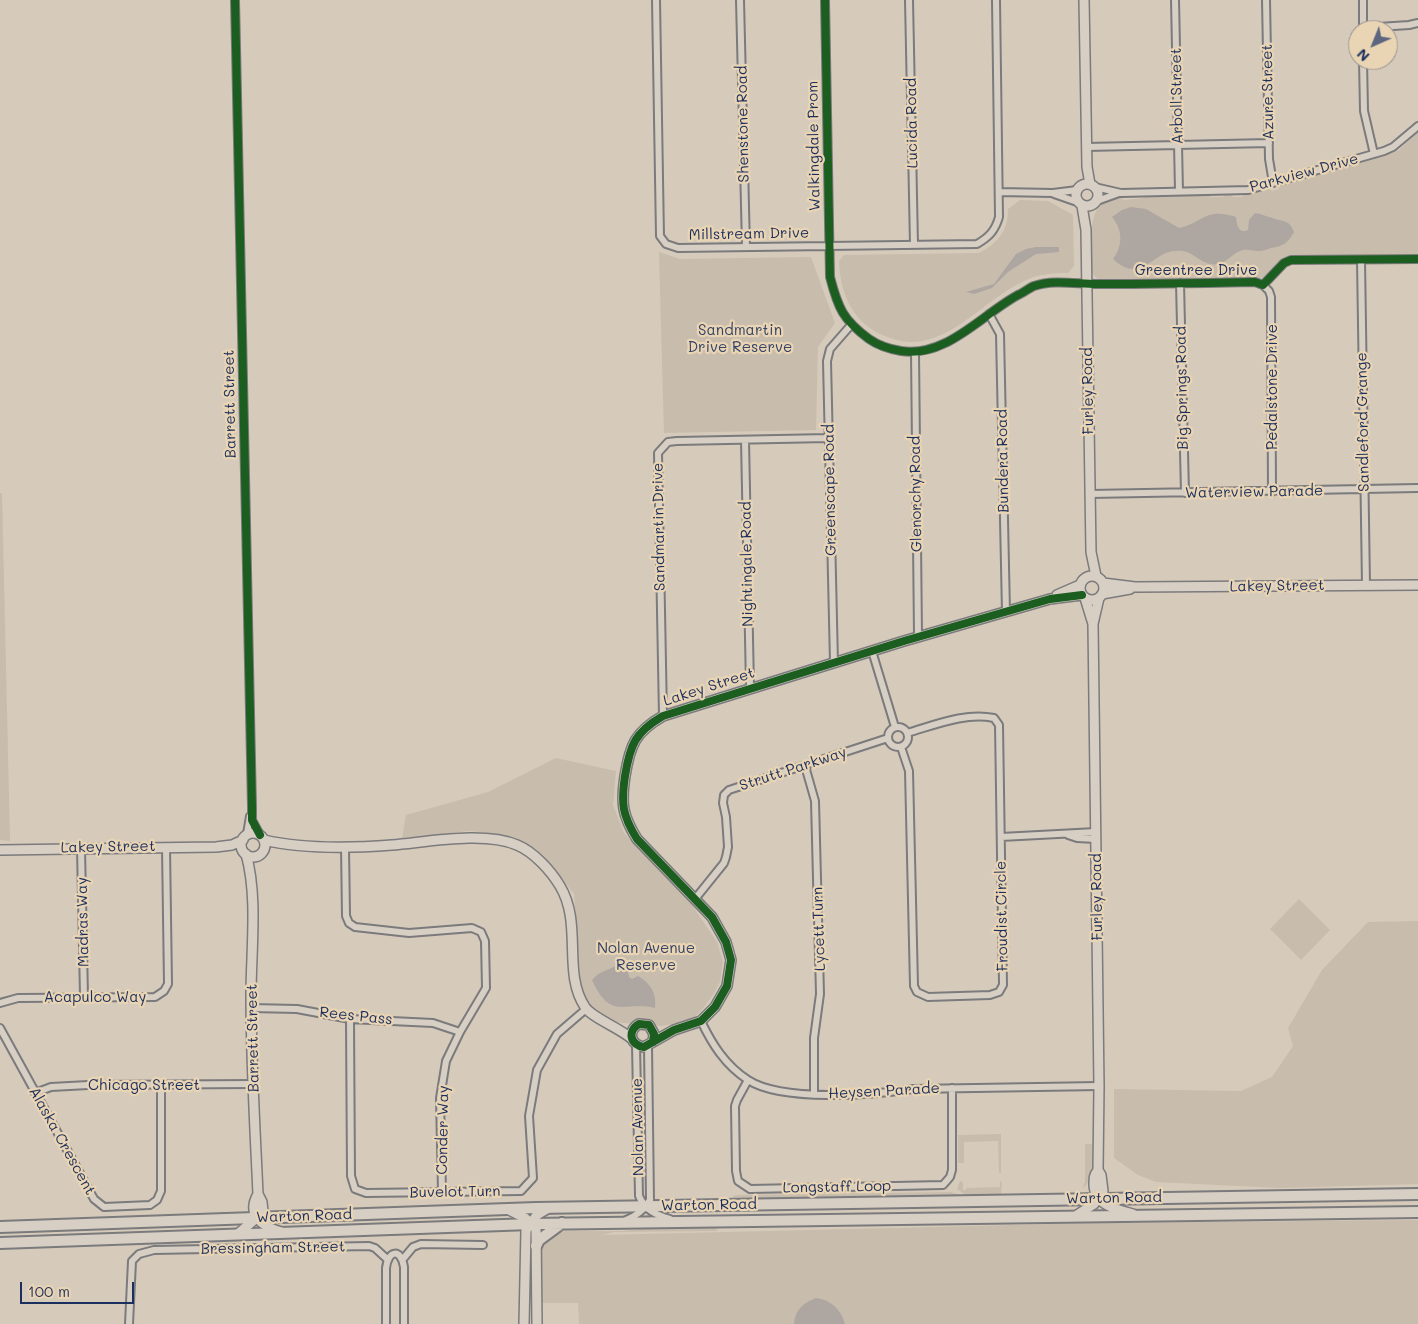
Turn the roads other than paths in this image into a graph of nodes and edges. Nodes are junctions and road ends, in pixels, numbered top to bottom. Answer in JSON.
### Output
{"nodes":[{"id":1,"x":235,"y":0,"type":"edge"},
{"id":2,"x":656,"y":0,"type":"edge"},
{"id":3,"x":740,"y":0,"type":"edge"},
{"id":4,"x":825,"y":0,"type":"edge"},
{"id":5,"x":910,"y":0,"type":"edge"},
{"id":6,"x":996,"y":0,"type":"edge"},
{"id":7,"x":1084,"y":0,"type":"edge"},
{"id":8,"x":1175,"y":0,"type":"edge"},
{"id":9,"x":1266,"y":0,"type":"edge"},
{"id":10,"x":1363,"y":0,"type":"edge"},
{"id":11,"x":1363,"y":20,"type":"edge"},
{"id":12,"x":1418,"y":23,"type":"edge"},
{"id":13,"x":1398,"y":26,"type":"edge"},
{"id":14,"x":1364,"y":70,"type":"edge"},
{"id":15,"x":1418,"y":126,"type":"edge"},
{"id":16,"x":1269,"y":143,"type":"junction"},
{"id":17,"x":1178,"y":144,"type":"junction"},
{"id":18,"x":1086,"y":147,"type":"junction"},
{"id":19,"x":1374,"y":154,"type":"junction"},
{"id":20,"x":1087,"y":166,"type":"junction"},
{"id":21,"x":1273,"y":183,"type":"junction"},
{"id":22,"x":1093,"y":186,"type":"junction"},
{"id":23,"x":1078,"y":188,"type":"junction"},
{"id":24,"x":1179,"y":191,"type":"junction"},
{"id":25,"x":999,"y":192,"type":"junction"},
{"id":26,"x":1053,"y":193,"type":"junction"},
{"id":27,"x":1121,"y":193,"type":"junction"},
{"id":28,"x":1094,"y":203,"type":"junction"},
{"id":29,"x":1080,"y":204,"type":"junction"},
{"id":30,"x":1086,"y":230,"type":"junction"},
{"id":31,"x":914,"y":245,"type":"junction"},
{"id":32,"x":829,"y":246,"type":"junction"},
{"id":33,"x":746,"y":247,"type":"junction"},
{"id":34,"x":1418,"y":259,"type":"edge"},
{"id":35,"x":1361,"y":260,"type":"junction"},
{"id":36,"x":1180,"y":283,"type":"junction"},
{"id":37,"x":1086,"y":284,"type":"junction"},
{"id":38,"x":1263,"y":285,"type":"junction"},
{"id":39,"x":990,"y":314,"type":"junction"},
{"id":40,"x":851,"y":325,"type":"junction"},
{"id":41,"x":915,"y":352,"type":"junction"},
{"id":42,"x":828,"y":438,"type":"junction"},
{"id":43,"x":745,"y":440,"type":"junction"},
{"id":44,"x":1418,"y":488,"type":"edge"},
{"id":45,"x":1364,"y":489,"type":"junction"},
{"id":46,"x":1272,"y":492,"type":"junction"},
{"id":47,"x":1185,"y":493,"type":"junction"},
{"id":48,"x":1090,"y":494,"type":"junction"},
{"id":49,"x":1091,"y":552,"type":"junction"},
{"id":50,"x":1085,"y":577,"type":"junction"},
{"id":51,"x":1100,"y":579,"type":"junction"},
{"id":52,"x":1080,"y":585,"type":"junction"},
{"id":53,"x":1366,"y":585,"type":"junction"},
{"id":54,"x":1418,"y":585,"type":"edge"},
{"id":55,"x":1135,"y":587,"type":"junction"},
{"id":56,"x":1083,"y":596,"type":"junction"},
{"id":57,"x":1101,"y":596,"type":"junction"},
{"id":58,"x":1050,"y":598,"type":"junction"},
{"id":59,"x":1006,"y":612,"type":"junction"},
{"id":60,"x":1093,"y":624,"type":"junction"},
{"id":61,"x":918,"y":636,"type":"junction"},
{"id":62,"x":872,"y":652,"type":"junction"},
{"id":63,"x":834,"y":663,"type":"junction"},
{"id":64,"x":750,"y":687,"type":"junction"},
{"id":65,"x":663,"y":716,"type":"junction"},
{"id":66,"x":895,"y":727,"type":"junction"},
{"id":67,"x":908,"y":733,"type":"junction"},
{"id":68,"x":888,"y":738,"type":"junction"},
{"id":69,"x":901,"y":747,"type":"junction"},
{"id":70,"x":805,"y":766,"type":"junction"},
{"id":71,"x":252,"y":807,"type":"junction"},
{"id":72,"x":1096,"y":836,"type":"junction"},
{"id":73,"x":245,"y":837,"type":"junction"},
{"id":74,"x":1001,"y":837,"type":"junction"},
{"id":75,"x":262,"y":838,"type":"junction"},
{"id":76,"x":282,"y":845,"type":"junction"},
{"id":77,"x":166,"y":846,"type":"junction"},
{"id":78,"x":216,"y":847,"type":"junction"},
{"id":79,"x":345,"y":847,"type":"junction"},
{"id":80,"x":81,"y":848,"type":"junction"},
{"id":81,"x":0,"y":850,"type":"edge"},
{"id":82,"x":245,"y":854,"type":"junction"},
{"id":83,"x":260,"y":854,"type":"junction"},
{"id":84,"x":252,"y":881,"type":"junction"},
{"id":85,"x":695,"y":898,"type":"junction"},
{"id":86,"x":84,"y":997,"type":"junction"},
{"id":87,"x":0,"y":1003,"type":"edge"},
{"id":88,"x":251,"y":1008,"type":"junction"},
{"id":89,"x":586,"y":1009,"type":"junction"},
{"id":90,"x":350,"y":1019,"type":"junction"},
{"id":91,"x":701,"y":1021,"type":"junction"},
{"id":92,"x":636,"y":1025,"type":"junction"},
{"id":93,"x":616,"y":1027,"type":"junction"},
{"id":94,"x":651,"y":1027,"type":"junction"},
{"id":95,"x":0,"y":1028,"type":"edge"},
{"id":96,"x":674,"y":1030,"type":"junction"},
{"id":97,"x":460,"y":1032,"type":"junction"},
{"id":98,"x":634,"y":1042,"type":"junction"},
{"id":99,"x":650,"y":1044,"type":"junction"},
{"id":100,"x":748,"y":1080,"type":"junction"},
{"id":101,"x":254,"y":1084,"type":"junction"},
{"id":102,"x":160,"y":1085,"type":"junction"},
{"id":103,"x":1099,"y":1086,"type":"junction"},
{"id":104,"x":952,"y":1088,"type":"junction"},
{"id":105,"x":36,"y":1093,"type":"junction"},
{"id":106,"x":814,"y":1094,"type":"junction"},
{"id":107,"x":442,"y":1192,"type":"junction"},
{"id":108,"x":1418,"y":1194,"type":"edge"},
{"id":109,"x":1255,"y":1196,"type":"junction"},
{"id":110,"x":1099,"y":1199,"type":"junction"},
{"id":111,"x":646,"y":1206,"type":"junction"},
{"id":112,"x":547,"y":1209,"type":"junction"},
{"id":113,"x":509,"y":1210,"type":"junction"},
{"id":114,"x":1418,"y":1212,"type":"edge"},
{"id":115,"x":1327,"y":1213,"type":"junction"},
{"id":116,"x":1077,"y":1215,"type":"junction"},
{"id":117,"x":1134,"y":1215,"type":"junction"},
{"id":118,"x":257,"y":1218,"type":"junction"},
{"id":119,"x":621,"y":1222,"type":"junction"},
{"id":120,"x":678,"y":1222,"type":"junction"},
{"id":121,"x":531,"y":1224,"type":"junction"},
{"id":122,"x":562,"y":1224,"type":"junction"},
{"id":123,"x":0,"y":1227,"type":"edge"},
{"id":124,"x":286,"y":1233,"type":"junction"},
{"id":125,"x":238,"y":1234,"type":"junction"},
{"id":126,"x":0,"y":1243,"type":"edge"},
{"id":127,"x":483,"y":1245,"type":"dead end"},
{"id":128,"x":536,"y":1246,"type":"junction"},
{"id":129,"x":387,"y":1259,"type":"junction"},
{"id":130,"x":403,"y":1259,"type":"junction"},
{"id":131,"x":129,"y":1324,"type":"edge"},
{"id":132,"x":386,"y":1324,"type":"edge"},
{"id":133,"x":404,"y":1324,"type":"edge"},
{"id":134,"x":524,"y":1324,"type":"edge"},
{"id":135,"x":537,"y":1324,"type":"edge"}],
"edges":[{"from":1,"to":71,"type":"street","name":"Barrett Street"},
{"from":2,"to":33,"type":"street","name":"Millstream Drive"},
{"from":3,"to":33,"type":"street","name":"Shenstone Road"},
{"from":4,"to":32,"type":"street","name":"Walkingdale Prom"},
{"from":5,"to":31,"type":"street","name":"Lucida Road"},
{"from":6,"to":25,"type":"street","name":"Millstream Drive"},
{"from":7,"to":18,"type":"street","name":"Furley Road"},
{"from":8,"to":17,"type":"street","name":"Arboll Street"},
{"from":9,"to":16,"type":"street","name":"Azure Street"},
{"from":10,"to":11,"type":"street"},
{"from":12,"to":13,"type":"street"},
{"from":14,"to":19,"type":"street"},
{"from":15,"to":19,"type":"street","name":"Parkview Drive"},
{"from":16,"to":17,"type":"street"},
{"from":16,"to":21,"type":"street","name":"Azure Street"},
{"from":17,"to":18,"type":"street"},
{"from":17,"to":24,"type":"street","name":"Arboll Street"},
{"from":18,"to":20,"type":"street","name":"Furley Road"},
{"from":19,"to":21,"type":"street","name":"Parkview Drive"},
{"from":20,"to":22,"type":"street","name":"Furley Road"},
{"from":20,"to":23,"type":"street","name":"Furley Road"},
{"from":21,"to":24,"type":"street","name":"Parkview Drive"},
{"from":22,"to":23,"type":"street"},
{"from":22,"to":27,"type":"street","name":"Parkview Drive"},
{"from":22,"to":28,"type":"street","name":"Furley Road"},
{"from":23,"to":26,"type":"street"},
{"from":23,"to":29,"type":"street","name":"Furley Road"},
{"from":24,"to":27,"type":"street","name":"Parkview Drive"},
{"from":25,"to":26,"type":"street"},
{"from":25,"to":31,"type":"street","name":"Millstream Drive"},
{"from":26,"to":29,"type":"street"},
{"from":27,"to":28,"type":"street","name":"Parkview Drive"},
{"from":28,"to":29,"type":"street"},
{"from":28,"to":30,"type":"street","name":"Furley Road"},
{"from":29,"to":30,"type":"street","name":"Furley Road"},
{"from":30,"to":37,"type":"street","name":"Furley Road"},
{"from":31,"to":32,"type":"street","name":"Millstream Drive"},
{"from":32,"to":33,"type":"street","name":"Millstream Drive"},
{"from":32,"to":40,"type":"street","name":"Walkingdale Prom"},
{"from":34,"to":35,"type":"street","name":"Greentree Drive"},
{"from":35,"to":38,"type":"street","name":"Greentree Drive"},
{"from":35,"to":45,"type":"street","name":"Sandleford Grange"},
{"from":36,"to":37,"type":"street","name":"Greentree Drive"},
{"from":36,"to":38,"type":"street","name":"Greentree Drive"},
{"from":36,"to":47,"type":"street","name":"Big Springs Road"},
{"from":37,"to":39,"type":"street","name":"Walkingdale Prom"},
{"from":37,"to":48,"type":"street","name":"Furley Road"},
{"from":38,"to":46,"type":"street","name":"Pedalstone Drive"},
{"from":39,"to":41,"type":"street","name":"Walkingdale Prom"},
{"from":39,"to":59,"type":"street","name":"Bundera Road"},
{"from":40,"to":41,"type":"street","name":"Walkingdale Prom"},
{"from":40,"to":42,"type":"street","name":"Greenscape Road"},
{"from":41,"to":61,"type":"street","name":"Glenorchy Road"},
{"from":42,"to":43,"type":"street","name":"Sandmartin Drive"},
{"from":42,"to":63,"type":"street","name":"Greenscape Road"},
{"from":43,"to":64,"type":"street","name":"Nightingale Road"},
{"from":43,"to":65,"type":"street","name":"Sandmartin Drive"},
{"from":44,"to":45,"type":"street","name":"Waterview Parade"},
{"from":45,"to":46,"type":"street","name":"Waterview Parade"},
{"from":45,"to":53,"type":"street","name":"Sandleford Grange"},
{"from":46,"to":47,"type":"street","name":"Waterview Parade"},
{"from":47,"to":48,"type":"street","name":"Waterview Parade"},
{"from":48,"to":49,"type":"street","name":"Furley Road"},
{"from":49,"to":50,"type":"street","name":"Furley Road"},
{"from":49,"to":51,"type":"street","name":"Furley Road"},
{"from":50,"to":51,"type":"street","name":"Lakey Street"},
{"from":50,"to":52,"type":"street"},
{"from":51,"to":55,"type":"street","name":"Lakey Street"},
{"from":51,"to":57,"type":"street"},
{"from":52,"to":56,"type":"street"},
{"from":52,"to":58,"type":"street","name":"Lakey Street"},
{"from":53,"to":54,"type":"street","name":"Lakey Street"},
{"from":53,"to":55,"type":"street","name":"Lakey Street"},
{"from":55,"to":57,"type":"street","name":"Lakey Street"},
{"from":56,"to":57,"type":"street","name":"Lakey Street"},
{"from":56,"to":58,"type":"street","name":"Lakey Street"},
{"from":56,"to":60,"type":"street","name":"Furley Road"},
{"from":57,"to":60,"type":"street","name":"Furley Road"},
{"from":58,"to":59,"type":"street","name":"Lakey Street"},
{"from":59,"to":61,"type":"street","name":"Lakey Street"},
{"from":60,"to":72,"type":"street","name":"Furley Road"},
{"from":61,"to":62,"type":"street","name":"Lakey Street"},
{"from":62,"to":63,"type":"street","name":"Lakey Street"},
{"from":62,"to":66,"type":"street"},
{"from":63,"to":64,"type":"street","name":"Lakey Street"},
{"from":64,"to":65,"type":"street","name":"Lakey Street"},
{"from":65,"to":85,"type":"street","name":"Lakey Street"},
{"from":66,"to":67,"type":"street"},
{"from":66,"to":68,"type":"street"},
{"from":67,"to":69,"type":"street"},
{"from":67,"to":74,"type":"street","name":"Froudist Circle"},
{"from":68,"to":69,"type":"street"},
{"from":68,"to":70,"type":"street","name":"Strutt Parkway"},
{"from":69,"to":74,"type":"street","name":"Froudist Circle"},
{"from":70,"to":85,"type":"street","name":"Strutt Parkway"},
{"from":70,"to":106,"type":"street","name":"Lycett Turn"},
{"from":71,"to":73,"type":"street","name":"Barrett Street"},
{"from":71,"to":75,"type":"street","name":"Barrett Street"},
{"from":72,"to":74,"type":"street"},
{"from":72,"to":103,"type":"street","name":"Furley Road"},
{"from":73,"to":75,"type":"street","name":"Lakey Street"},
{"from":73,"to":78,"type":"street","name":"Lakey Street"},
{"from":73,"to":82,"type":"street"},
{"from":75,"to":76,"type":"street","name":"Lakey Street"},
{"from":75,"to":83,"type":"street"},
{"from":76,"to":79,"type":"street","name":"Lakey Street"},
{"from":76,"to":83,"type":"street","name":"Lakey Street"},
{"from":77,"to":78,"type":"street","name":"Lakey Street"},
{"from":77,"to":80,"type":"street","name":"Lakey Street"},
{"from":77,"to":86,"type":"street","name":"Acapulco Way"},
{"from":78,"to":82,"type":"street","name":"Lakey Street"},
{"from":79,"to":89,"type":"street","name":"Lakey Street"},
{"from":79,"to":97,"type":"street","name":"Conder Way"},
{"from":80,"to":81,"type":"street","name":"Lakey Street"},
{"from":80,"to":86,"type":"street","name":"Madras Way"},
{"from":82,"to":83,"type":"street","name":"Lakey Street"},
{"from":82,"to":84,"type":"street","name":"Barrett Street"},
{"from":83,"to":84,"type":"street","name":"Barrett Street"},
{"from":84,"to":88,"type":"street","name":"Barrett Street"},
{"from":85,"to":91,"type":"street","name":"Lakey Street"},
{"from":86,"to":87,"type":"street","name":"Acapulco Way"},
{"from":88,"to":90,"type":"street","name":"Rees Pass"},
{"from":88,"to":101,"type":"street","name":"Barrett Street"},
{"from":89,"to":93,"type":"street"},
{"from":89,"to":107,"type":"street","name":"Buvelot Turn"},
{"from":90,"to":97,"type":"street","name":"Rees Pass"},
{"from":90,"to":107,"type":"street","name":"Buvelot Turn"},
{"from":91,"to":96,"type":"street","name":"Lakey Street"},
{"from":91,"to":100,"type":"street","name":"Heysen Parade"},
{"from":92,"to":93,"type":"street","name":"Lakey Street"},
{"from":92,"to":94,"type":"street","name":"Lakey Street"},
{"from":92,"to":98,"type":"street"},
{"from":93,"to":98,"type":"street"},
{"from":94,"to":96,"type":"street","name":"Lakey Street"},
{"from":94,"to":99,"type":"street"},
{"from":95,"to":105,"type":"street","name":"Alaska Crescent"},
{"from":96,"to":99,"type":"street","name":"Lakey Street"},
{"from":97,"to":107,"type":"street","name":"Conder Way"},
{"from":98,"to":99,"type":"street"},
{"from":98,"to":111,"type":"street","name":"Nolan Avenue"},
{"from":99,"to":111,"type":"street","name":"Nolan Avenue"},
{"from":100,"to":104,"type":"street","name":"Longstaff Loop"},
{"from":100,"to":106,"type":"street","name":"Heysen Parade"},
{"from":101,"to":102,"type":"street","name":"Chicago Street"},
{"from":101,"to":118,"type":"street","name":"Barrett Street"},
{"from":102,"to":105,"type":"street","name":"Chicago Street"},
{"from":102,"to":105,"type":"street","name":"Alaska Crescent"},
{"from":103,"to":104,"type":"street","name":"Heysen Parade"},
{"from":103,"to":110,"type":"street","name":"Furley Road"},
{"from":104,"to":106,"type":"street","name":"Heysen Parade"},
{"from":108,"to":109,"type":"main road","name":"Warton Road"},
{"from":109,"to":110,"type":"main road","name":"Warton Road"},
{"from":109,"to":115,"type":"main road"},
{"from":110,"to":111,"type":"main road","name":"Warton Road"},
{"from":110,"to":116,"type":"street"},
{"from":110,"to":117,"type":"street"},
{"from":111,"to":112,"type":"main road","name":"Warton Road"},
{"from":111,"to":119,"type":"street"},
{"from":111,"to":120,"type":"street"},
{"from":112,"to":113,"type":"main road","name":"Warton Road"},
{"from":112,"to":121,"type":"street"},
{"from":113,"to":118,"type":"main road","name":"Warton Road"},
{"from":113,"to":121,"type":"street"},
{"from":114,"to":115,"type":"main road","name":"Warton Road"},
{"from":115,"to":117,"type":"main road","name":"Warton Road"},
{"from":116,"to":117,"type":"main road","name":"Warton Road"},
{"from":116,"to":120,"type":"main road","name":"Warton Road"},
{"from":118,"to":123,"type":"main road","name":"Warton Road"},
{"from":118,"to":124,"type":"street"},
{"from":118,"to":125,"type":"street"},
{"from":119,"to":120,"type":"main road","name":"Warton Road"},
{"from":119,"to":122,"type":"main road","name":"Warton Road"},
{"from":121,"to":122,"type":"main road","name":"Warton Road"},
{"from":121,"to":124,"type":"main road","name":"Warton Road"},
{"from":121,"to":128,"type":"street"},
{"from":121,"to":134,"type":"street"},
{"from":122,"to":128,"type":"main road"},
{"from":124,"to":125,"type":"main road","name":"Warton Road"},
{"from":125,"to":126,"type":"main road","name":"Warton Road"},
{"from":127,"to":130,"type":"street"},
{"from":128,"to":135,"type":"street"},
{"from":129,"to":130,"type":"street"},
{"from":129,"to":131,"type":"street","name":"Bressingham Street"},
{"from":129,"to":132,"type":"street"},
{"from":130,"to":133,"type":"street"}]}
